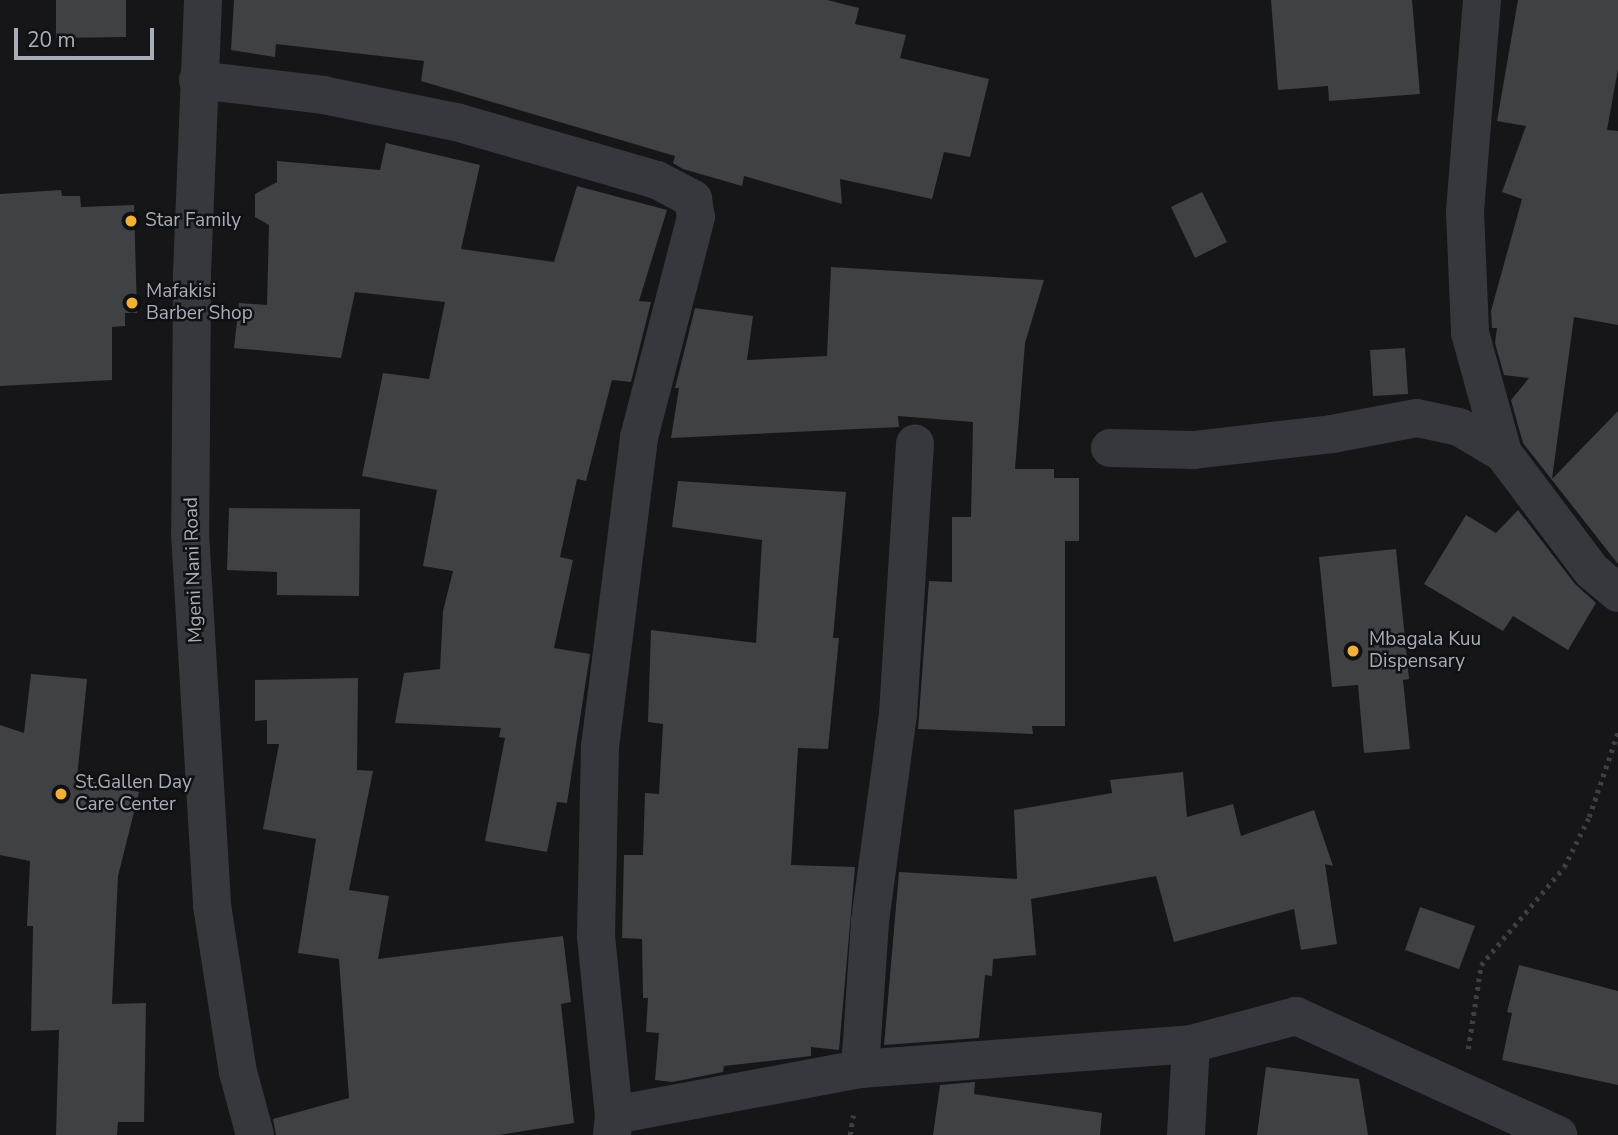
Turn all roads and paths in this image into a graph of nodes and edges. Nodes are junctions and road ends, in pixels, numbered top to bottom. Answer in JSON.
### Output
{"nodes":[{"id":1,"x":203,"y":0,"type":"edge"},
{"id":2,"x":1482,"y":0,"type":"edge"},
{"id":3,"x":198,"y":80,"type":"junction"},
{"id":4,"x":915,"y":444,"type":"dead end"},
{"id":5,"x":1110,"y":448,"type":"dead end"},
{"id":6,"x":1503,"y":453,"type":"junction"},
{"id":7,"x":1618,"y":593,"type":"edge"},
{"id":8,"x":1618,"y":732,"type":"edge"},
{"id":9,"x":1191,"y":1044,"type":"junction"},
{"id":10,"x":860,"y":1069,"type":"junction"},
{"id":11,"x":1462,"y":1091,"type":"junction"},
{"id":12,"x":613,"y":1125,"type":"edge"},
{"id":13,"x":255,"y":1135,"type":"edge"},
{"id":14,"x":1186,"y":1135,"type":"edge"},
{"id":15,"x":1558,"y":1135,"type":"edge"}],
"edges":[{"from":1,"to":3,"type":"street","name":"Mgeni Nani Road"},
{"from":2,"to":6,"type":"street"},
{"from":3,"to":12,"type":"street"},
{"from":3,"to":13,"type":"street","name":"Mgeni Nani Road"},
{"from":4,"to":10,"type":"street"},
{"from":5,"to":6,"type":"street"},
{"from":6,"to":7,"type":"street"},
{"from":8,"to":11,"type":"path"},
{"from":9,"to":10,"type":"street"},
{"from":9,"to":11,"type":"street"},
{"from":9,"to":14,"type":"street"},
{"from":10,"to":12,"type":"street"},
{"from":11,"to":15,"type":"street"}]}
